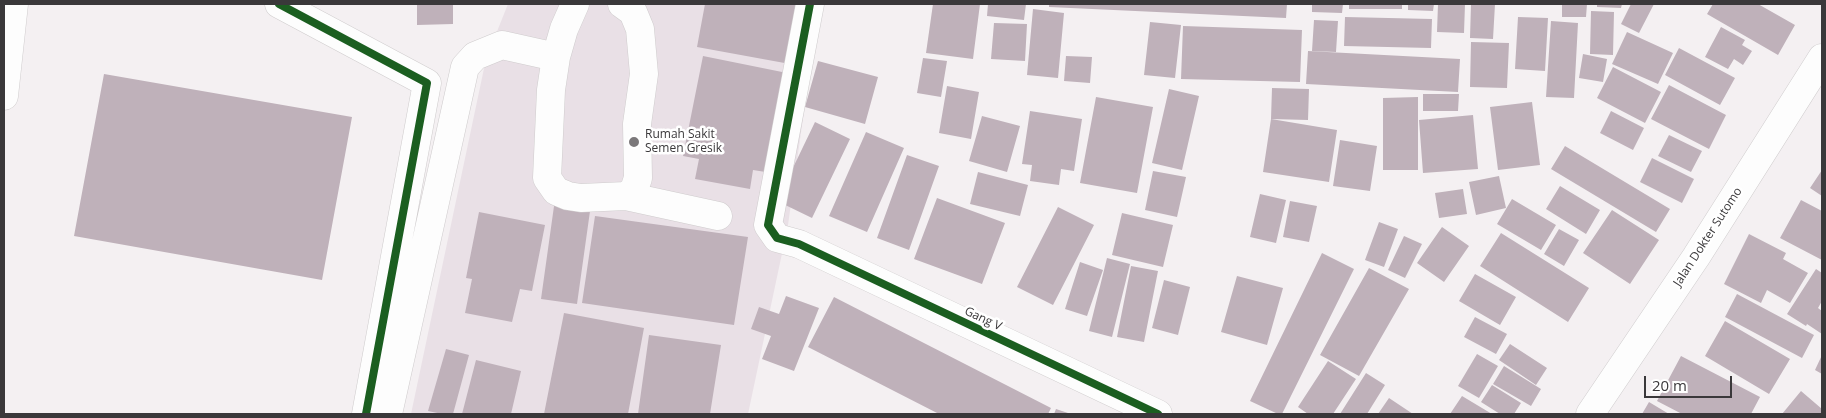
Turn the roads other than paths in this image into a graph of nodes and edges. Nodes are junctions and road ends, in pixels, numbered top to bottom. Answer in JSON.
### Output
{"nodes":[{"id":1,"x":14,"y":4,"type":"edge"},
{"id":2,"x":279,"y":4,"type":"edge"},
{"id":3,"x":575,"y":4,"type":"edge"},
{"id":4,"x":622,"y":4,"type":"edge"},
{"id":5,"x":810,"y":4,"type":"edge"},
{"id":6,"x":556,"y":57,"type":"junction"},
{"id":7,"x":1822,"y":58,"type":"edge"},
{"id":8,"x":4,"y":96,"type":"edge"},
{"id":9,"x":626,"y":196,"type":"junction"},
{"id":10,"x":718,"y":216,"type":"dead end"},
{"id":11,"x":366,"y":414,"type":"edge"},
{"id":12,"x":388,"y":414,"type":"edge"},
{"id":13,"x":1158,"y":414,"type":"edge"},
{"id":14,"x":1590,"y":414,"type":"edge"}],
"edges":[{"from":1,"to":8,"type":"main road"},
{"from":2,"to":11,"type":"main road"},
{"from":3,"to":6,"type":"main road"},
{"from":4,"to":9,"type":"main road"},
{"from":5,"to":13,"type":"main road","name":"Gang V"},
{"from":6,"to":9,"type":"main road"},
{"from":6,"to":12,"type":"main road"},
{"from":7,"to":14,"type":"main road","name":"Jalan Dokter Sutomo"},
{"from":9,"to":10,"type":"main road"}]}
